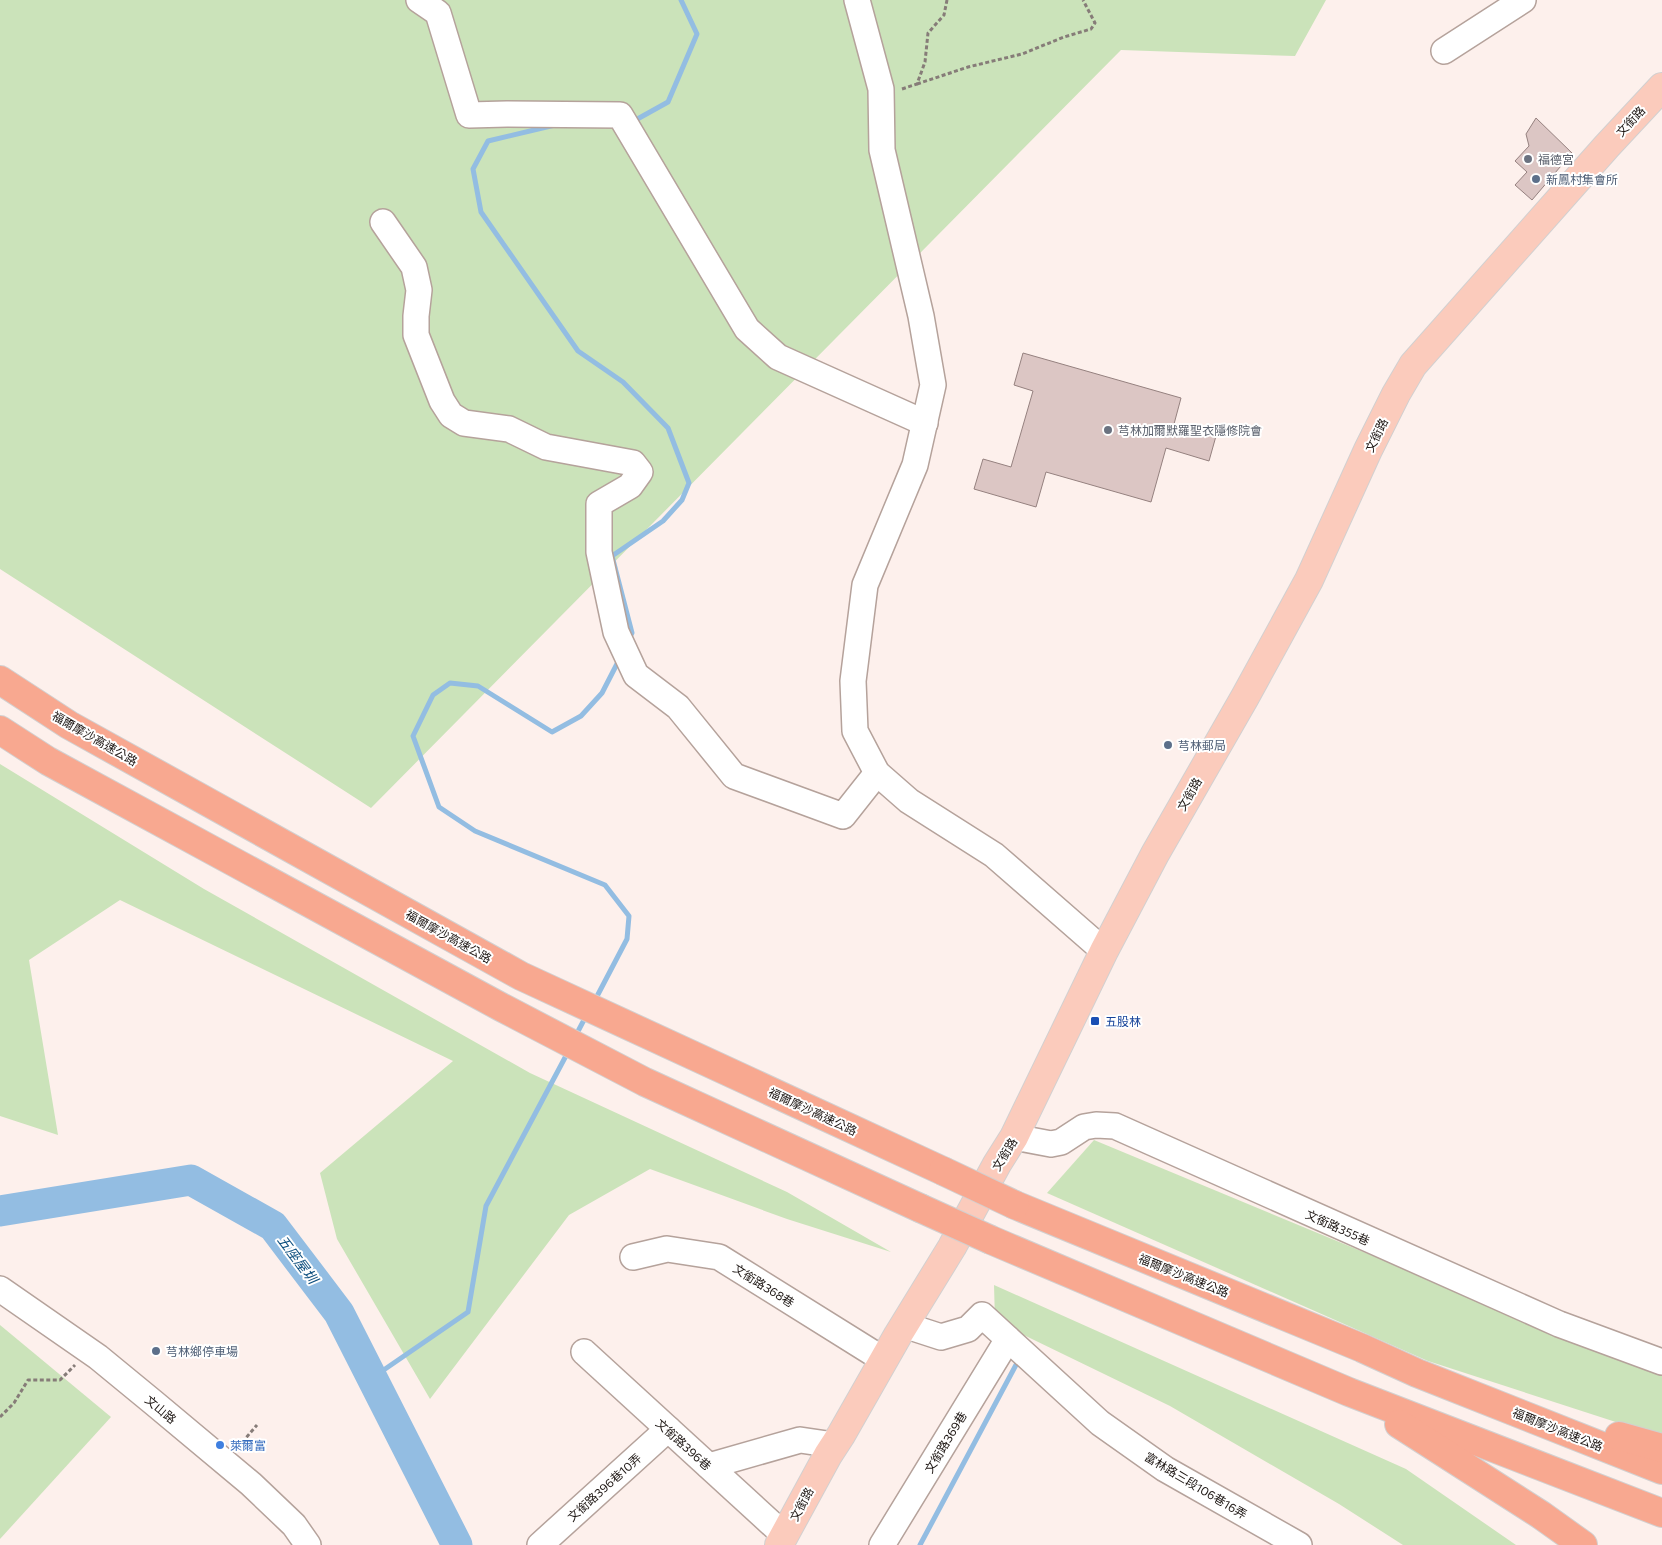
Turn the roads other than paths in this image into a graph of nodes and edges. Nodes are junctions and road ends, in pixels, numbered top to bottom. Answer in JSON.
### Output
{"nodes":[{"id":1,"x":419,"y":0,"type":"edge"},
{"id":2,"x":857,"y":0,"type":"edge"},
{"id":3,"x":1523,"y":0,"type":"edge"},
{"id":4,"x":1444,"y":51,"type":"dead end"},
{"id":5,"x":1662,"y":87,"type":"edge"},
{"id":6,"x":382,"y":222,"type":"dead end"},
{"id":7,"x":924,"y":423,"type":"junction"},
{"id":8,"x":0,"y":680,"type":"edge"},
{"id":9,"x":0,"y":730,"type":"edge"},
{"id":10,"x":877,"y":773,"type":"junction"},
{"id":11,"x":1104,"y":951,"type":"junction"},
{"id":12,"x":1014,"y":1137,"type":"junction"},
{"id":13,"x":633,"y":1257,"type":"dead end"},
{"id":14,"x":0,"y":1288,"type":"edge"},
{"id":15,"x":904,"y":1325,"type":"junction"},
{"id":16,"x":1008,"y":1339,"type":"junction"},
{"id":17,"x":584,"y":1352,"type":"dead end"},
{"id":18,"x":884,"y":1360,"type":"junction"},
{"id":19,"x":1662,"y":1362,"type":"edge"},
{"id":20,"x":1417,"y":1373,"type":"junction"},
{"id":21,"x":1349,"y":1392,"type":"junction"},
{"id":22,"x":668,"y":1428,"type":"junction"},
{"id":23,"x":834,"y":1445,"type":"junction"},
{"id":24,"x":1662,"y":1448,"type":"edge"},
{"id":25,"x":709,"y":1466,"type":"junction"},
{"id":26,"x":1662,"y":1470,"type":"edge"},
{"id":27,"x":1662,"y":1513,"type":"edge"},
{"id":28,"x":781,"y":1540,"type":"edge"},
{"id":29,"x":308,"y":1545,"type":"edge"},
{"id":30,"x":540,"y":1545,"type":"edge"},
{"id":31,"x":882,"y":1545,"type":"edge"},
{"id":32,"x":1299,"y":1545,"type":"edge"},
{"id":33,"x":1583,"y":1545,"type":"edge"}],
"edges":[{"from":1,"to":7,"type":"street"},
{"from":2,"to":7,"type":"street"},
{"from":3,"to":4,"type":"street"},
{"from":5,"to":11,"type":"main road","name":"文銜路"},
{"from":6,"to":10,"type":"street"},
{"from":7,"to":10,"type":"street"},
{"from":8,"to":20,"type":"highway","name":"福爾摩沙高速公路","bridge":true},
{"from":9,"to":21,"type":"highway","bridge":true},
{"from":10,"to":11,"type":"street"},
{"from":11,"to":12,"type":"main road","name":"文銜路"},
{"from":12,"to":15,"type":"main road","name":"文銜路"},
{"from":12,"to":19,"type":"street","name":"文銜路355巷"},
{"from":13,"to":18,"type":"street","name":"文銜路368巷"},
{"from":14,"to":29,"type":"street","name":"文山路"},
{"from":15,"to":16,"type":"street","name":"富林路三段106巷16弄"},
{"from":15,"to":18,"type":"main road","name":"文銜路"},
{"from":16,"to":31,"type":"street","name":"文銜路369巷"},
{"from":16,"to":32,"type":"street","name":"富林路三段106巷16弄"},
{"from":17,"to":22,"type":"street","name":"文銜路396巷"},
{"from":18,"to":23,"type":"main road","name":"文銜路"},
{"from":20,"to":24,"type":"highway"},
{"from":20,"to":26,"type":"highway","name":"福爾摩沙高速公路"},
{"from":21,"to":27,"type":"highway"},
{"from":21,"to":33,"type":"highway"},
{"from":22,"to":25,"type":"street","name":"文銜路396巷"},
{"from":22,"to":30,"type":"street","name":"文銜路396巷10弄"},
{"from":23,"to":25,"type":"street"},
{"from":23,"to":28,"type":"main road","name":"文銜路"},
{"from":25,"to":28,"type":"street","name":"文銜路396巷"}]}
